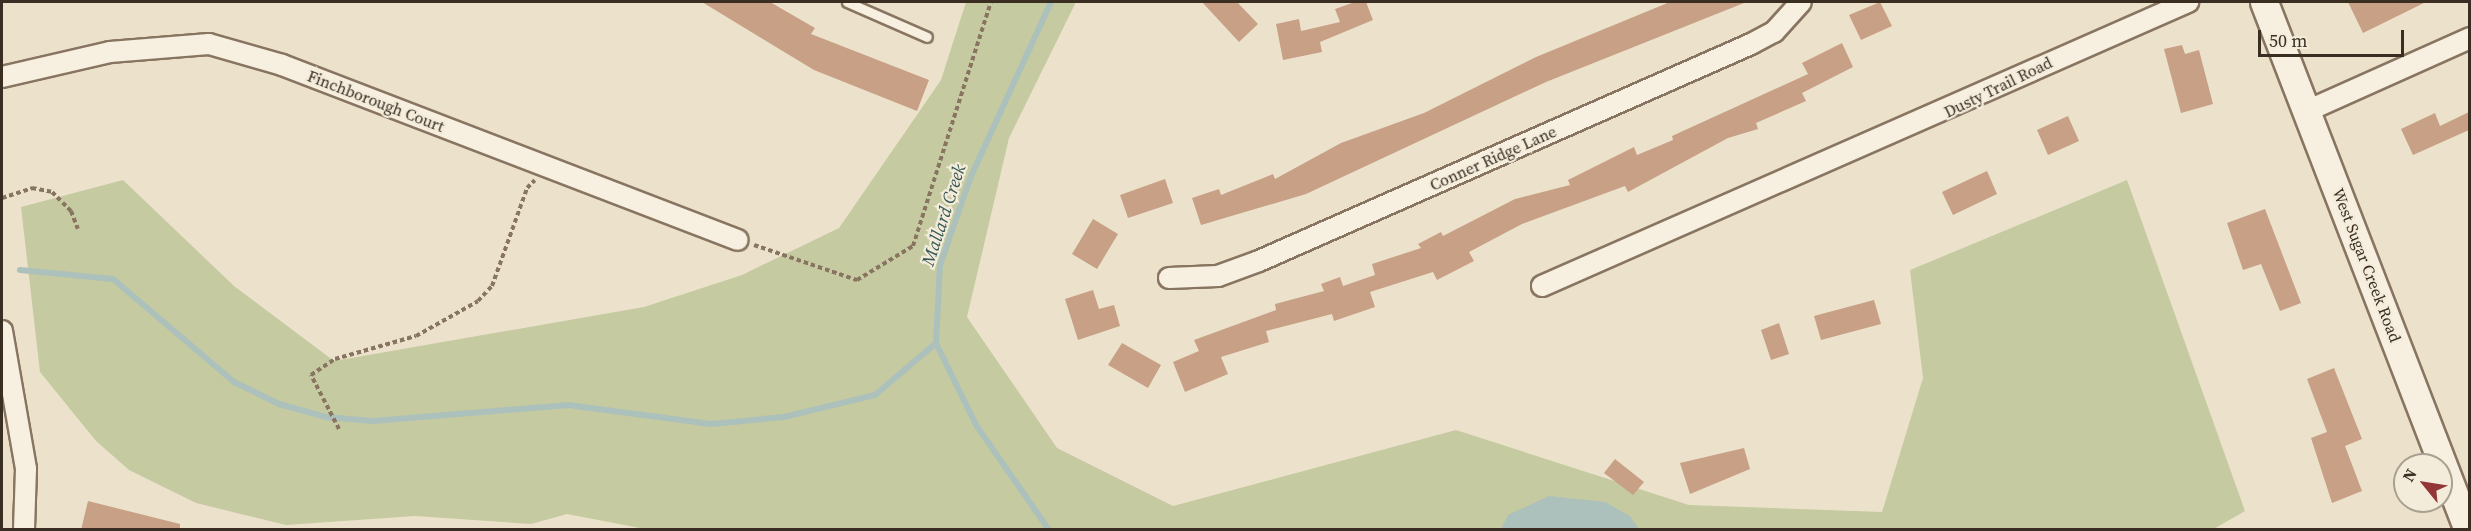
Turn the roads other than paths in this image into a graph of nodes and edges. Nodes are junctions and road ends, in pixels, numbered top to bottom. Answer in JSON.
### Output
{"nodes":[{"id":1,"x":847,"y":2,"type":"edge"},
{"id":2,"x":1801,"y":2,"type":"edge"},
{"id":3,"x":2188,"y":2,"type":"edge"},
{"id":4,"x":2264,"y":2,"type":"edge"},
{"id":5,"x":927,"y":37,"type":"dead end"},
{"id":6,"x":2469,"y":38,"type":"edge"},
{"id":7,"x":2,"y":77,"type":"edge"},
{"id":8,"x":2307,"y":111,"type":"junction"},
{"id":9,"x":738,"y":240,"type":"road end"},
{"id":10,"x":1168,"y":278,"type":"dead end"},
{"id":11,"x":1542,"y":286,"type":"dead end"},
{"id":12,"x":2,"y":331,"type":"edge"},
{"id":13,"x":24,"y":530,"type":"edge"},
{"id":14,"x":2468,"y":530,"type":"edge"}],
"edges":[{"from":1,"to":5,"type":"lane"},
{"from":2,"to":10,"type":"street","name":"Conner Ridge Lane"},
{"from":3,"to":11,"type":"street","name":"Dusty Trail Road"},
{"from":4,"to":8,"type":"main road","name":"West Sugar Creek Road"},
{"from":6,"to":8,"type":"street"},
{"from":7,"to":9,"type":"street","name":"Finchborough Court"},
{"from":8,"to":14,"type":"main road","name":"West Sugar Creek Road"},
{"from":12,"to":13,"type":"street"}]}
